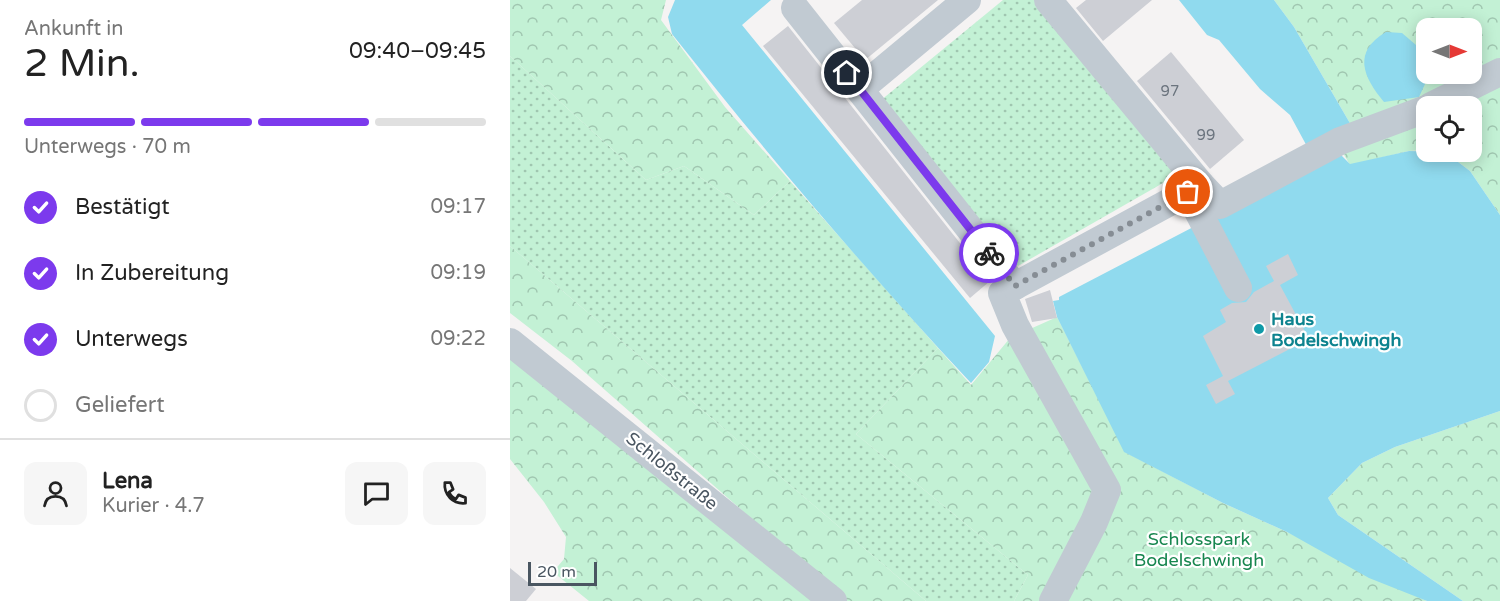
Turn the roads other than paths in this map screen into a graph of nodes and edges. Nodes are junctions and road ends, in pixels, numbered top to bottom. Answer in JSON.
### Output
{"nodes":[{"id":1,"x":967,"y":0,"type":"edge"},
{"id":2,"x":1048,"y":0,"type":"edge"},
{"id":3,"x":795,"y":8,"type":"dead end"},
{"id":4,"x":1500,"y":72,"type":"edge"},
{"id":5,"x":860,"y":89,"type":"junction"},
{"id":6,"x":1451,"y":96,"type":"edge"},
{"id":7,"x":1416,"y":113,"type":"edge"},
{"id":8,"x":1195,"y":189,"type":"junction"},
{"id":9,"x":1015,"y":286,"type":"junction"},
{"id":10,"x":1238,"y":288,"type":"dead end"},
{"id":11,"x":510,"y":342,"type":"edge"},
{"id":12,"x":833,"y":601,"type":"edge"},
{"id":13,"x":1053,"y":601,"type":"edge"}],
"edges":[{"from":1,"to":5,"type":"street"},
{"from":2,"to":8,"type":"street"},
{"from":3,"to":5,"type":"street"},
{"from":4,"to":6,"type":"street"},
{"from":5,"to":9,"type":"street"},
{"from":7,"to":8,"type":"street"},
{"from":8,"to":9,"type":"street"},
{"from":8,"to":10,"type":"street"},
{"from":9,"to":13,"type":"street"},
{"from":11,"to":12,"type":"street","name":"Schloßstraße"}]}
